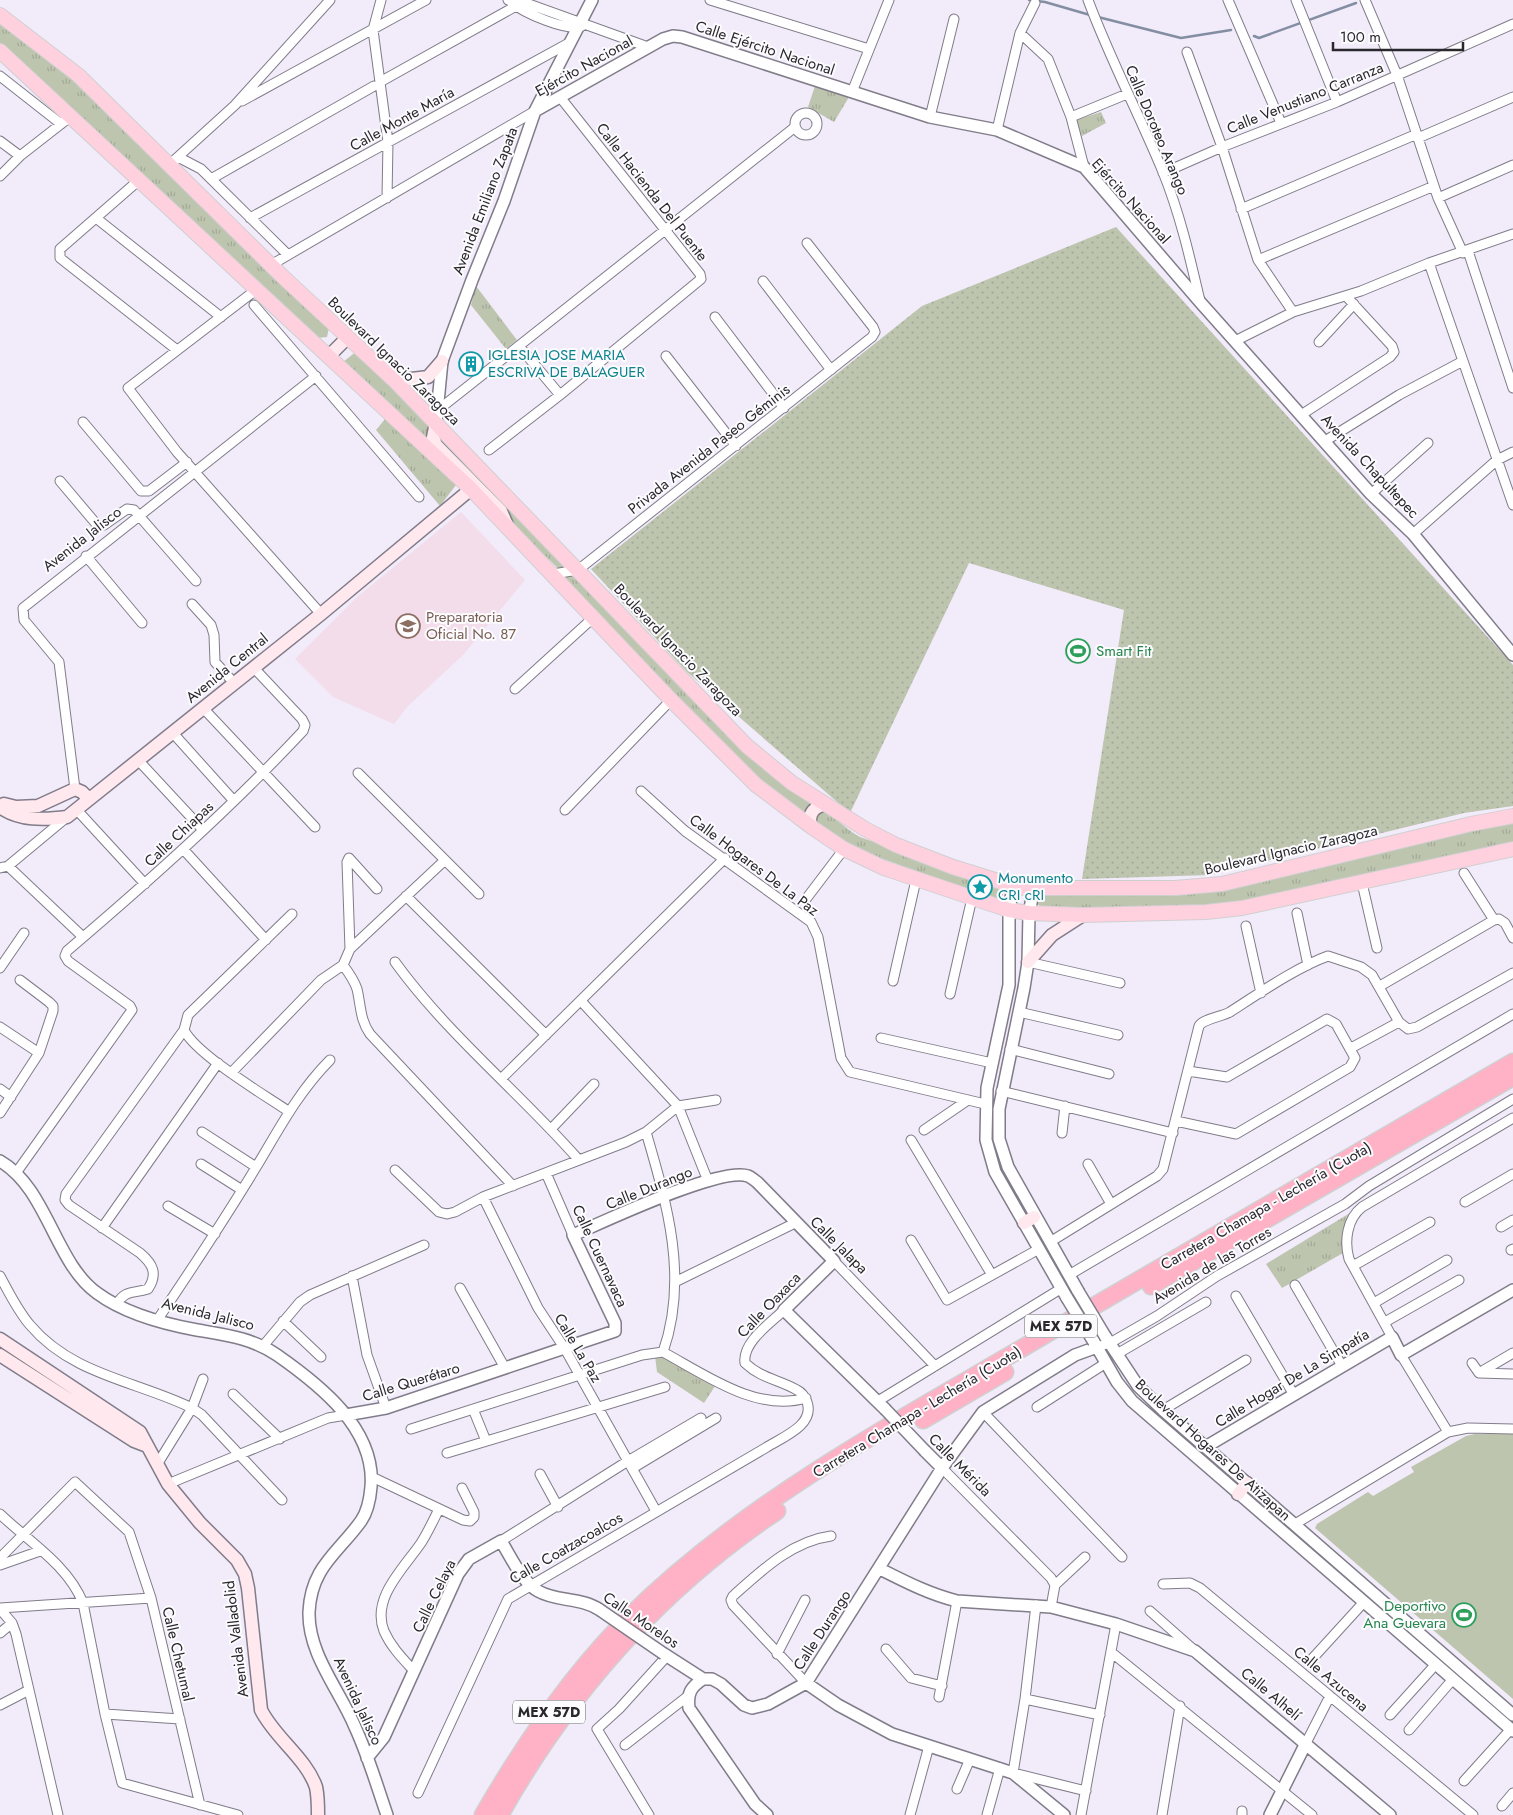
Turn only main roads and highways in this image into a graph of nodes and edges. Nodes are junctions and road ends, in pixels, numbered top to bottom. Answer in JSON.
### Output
{"nodes":[{"id":1,"x":0,"y":16,"type":"edge"},
{"id":2,"x":0,"y":52,"type":"edge"},
{"id":3,"x":348,"y":337,"type":"junction"},
{"id":4,"x":330,"y":355,"type":"junction"},
{"id":5,"x":442,"y":361,"type":"road end"},
{"id":6,"x":395,"y":381,"type":"junction"},
{"id":7,"x":437,"y":417,"type":"junction"},
{"id":8,"x":471,"y":489,"type":"junction"},
{"id":9,"x":507,"y":526,"type":"junction"},
{"id":10,"x":89,"y":799,"type":"junction"},
{"id":11,"x":825,"y":804,"type":"junction"},
{"id":12,"x":0,"y":805,"type":"edge"},
{"id":13,"x":1513,"y":816,"type":"edge"},
{"id":14,"x":814,"y":828,"type":"junction"},
{"id":15,"x":1511,"y":852,"type":"edge"},
{"id":16,"x":1083,"y":915,"type":"junction"},
{"id":17,"x":1028,"y":962,"type":"road end"},
{"id":18,"x":1513,"y":1062,"type":"edge"},
{"id":19,"x":1513,"y":1077,"type":"edge"},
{"id":20,"x":0,"y":1339,"type":"edge"},
{"id":21,"x":0,"y":1355,"type":"edge"},
{"id":22,"x":147,"y":1446,"type":"junction"},
{"id":23,"x":1247,"y":1483,"type":"road end"},
{"id":24,"x":1238,"y":1494,"type":"road end"},
{"id":25,"x":318,"y":1815,"type":"edge"},
{"id":26,"x":483,"y":1815,"type":"edge"},
{"id":27,"x":500,"y":1815,"type":"edge"}],
"edges":[{"from":1,"to":3,"type":"main road","name":"Boulevard Ignacio Zaragoza"},
{"from":2,"to":4,"type":"main road"},
{"from":3,"to":4,"type":"main road"},
{"from":3,"to":6,"type":"main road","name":"Boulevard Ignacio Zaragoza"},
{"from":4,"to":8,"type":"main road"},
{"from":5,"to":6,"type":"main road"},
{"from":6,"to":7,"type":"main road","name":"Boulevard Ignacio Zaragoza"},
{"from":7,"to":9,"type":"main road"},
{"from":7,"to":11,"type":"main road","name":"Boulevard Ignacio Zaragoza"},
{"from":8,"to":9,"type":"main road"},
{"from":8,"to":10,"type":"main road","name":"Avenida Central"},
{"from":9,"to":14,"type":"main road"},
{"from":10,"to":12,"type":"main road"},
{"from":10,"to":12,"type":"main road","name":"Avenida Central"},
{"from":11,"to":13,"type":"main road","name":"Boulevard Ignacio Zaragoza"},
{"from":11,"to":14,"type":"main road"},
{"from":14,"to":16,"type":"main road"},
{"from":15,"to":16,"type":"main road"},
{"from":16,"to":17,"type":"main road"},
{"from":18,"to":26,"type":"highway","name":"Carretera Chamapa - Lechería (Cuota)","number":"MEX 57D"},
{"from":19,"to":27,"type":"highway","name":"Carretera Chamapa - Lechería (Cuota)","number":"MEX 57D"},
{"from":20,"to":22,"type":"main road","name":"Avenida Valladolid"},
{"from":21,"to":22,"type":"main road"},
{"from":22,"to":25,"type":"main road","name":"Avenida Valladolid"},
{"from":23,"to":24,"type":"main road"}]}
